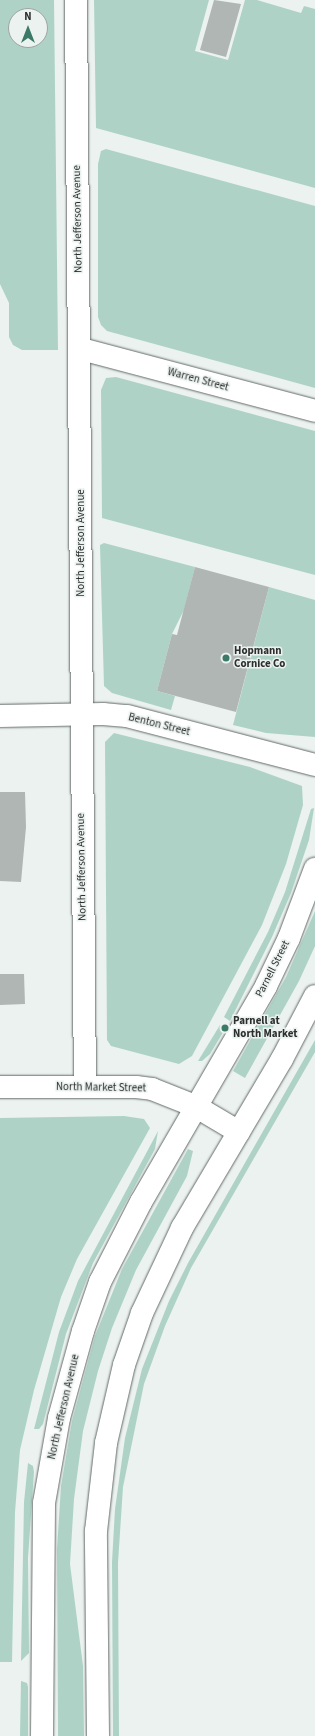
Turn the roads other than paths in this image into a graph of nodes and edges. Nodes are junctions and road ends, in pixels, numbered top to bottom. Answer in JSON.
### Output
{"nodes":[{"id":1,"x":76,"y":0,"type":"edge"},
{"id":2,"x":81,"y":349,"type":"junction"},
{"id":3,"x":315,"y":411,"type":"edge"},
{"id":4,"x":80,"y":715,"type":"junction"},
{"id":5,"x":0,"y":716,"type":"edge"},
{"id":6,"x":315,"y":766,"type":"edge"},
{"id":7,"x":315,"y":869,"type":"edge"},
{"id":8,"x":315,"y":996,"type":"edge"},
{"id":9,"x":0,"y":1086,"type":"edge"},
{"id":10,"x":85,"y":1086,"type":"junction"},
{"id":11,"x":195,"y":1106,"type":"junction"},
{"id":12,"x":239,"y":1132,"type":"junction"},
{"id":13,"x":42,"y":1736,"type":"edge"},
{"id":14,"x":98,"y":1736,"type":"edge"}],
"edges":[{"from":1,"to":2,"type":"street","name":"North Jefferson Avenue"},
{"from":2,"to":3,"type":"street","name":"Warren Street"},
{"from":2,"to":4,"type":"street","name":"North Jefferson Avenue"},
{"from":4,"to":5,"type":"street","name":"Benton Street"},
{"from":4,"to":6,"type":"street","name":"Benton Street"},
{"from":4,"to":10,"type":"street","name":"North Jefferson Avenue"},
{"from":7,"to":11,"type":"street","name":"Parnell Street"},
{"from":8,"to":12,"type":"street"},
{"from":9,"to":10,"type":"street","name":"North Market Street"},
{"from":10,"to":11,"type":"street","name":"North Market Street"},
{"from":11,"to":12,"type":"street","name":"North Market Street"},
{"from":11,"to":13,"type":"street","name":"North Jefferson Avenue"},
{"from":12,"to":14,"type":"street"}]}
